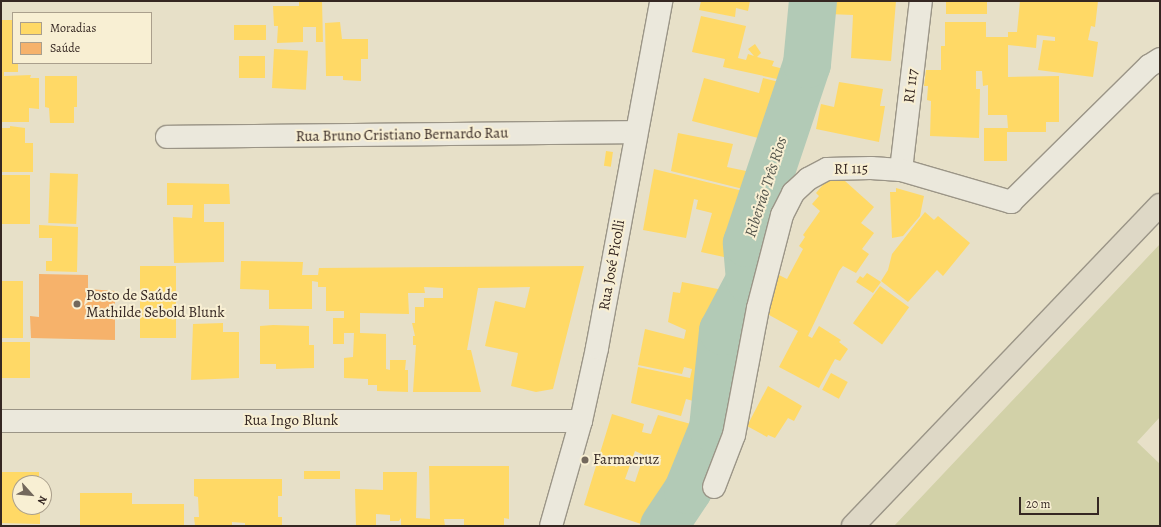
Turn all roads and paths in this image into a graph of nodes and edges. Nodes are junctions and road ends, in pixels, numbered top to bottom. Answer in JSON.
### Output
{"nodes":[{"id":1,"x":661,"y":1,"type":"edge"},
{"id":2,"x":921,"y":1,"type":"edge"},
{"id":3,"x":1160,"y":58,"type":"edge"},
{"id":4,"x":636,"y":132,"type":"junction"},
{"id":5,"x":167,"y":137,"type":"dead end"},
{"id":6,"x":901,"y":170,"type":"junction"},
{"id":7,"x":1160,"y":205,"type":"edge"},
{"id":8,"x":1,"y":421,"type":"edge"},
{"id":9,"x":581,"y":421,"type":"junction"},
{"id":10,"x":714,"y":487,"type":"dead end"},
{"id":11,"x":551,"y":526,"type":"edge"},
{"id":12,"x":853,"y":526,"type":"edge"}],
"edges":[{"from":1,"to":4,"type":"street","name":"Rua José Picolli"},
{"from":2,"to":6,"type":"street","name":"RI 117"},
{"from":3,"to":6,"type":"street","name":"RI 115"},
{"from":4,"to":5,"type":"street","name":"Rua Bruno Cristiano Bernardo Rau"},
{"from":4,"to":9,"type":"street","name":"Rua José Picolli"},
{"from":6,"to":10,"type":"street","name":"RI 115"},
{"from":7,"to":12,"type":"highway"},
{"from":8,"to":9,"type":"street","name":"Rua Ingo Blunk"},
{"from":9,"to":11,"type":"street","name":"Rua José Picolli"}]}
